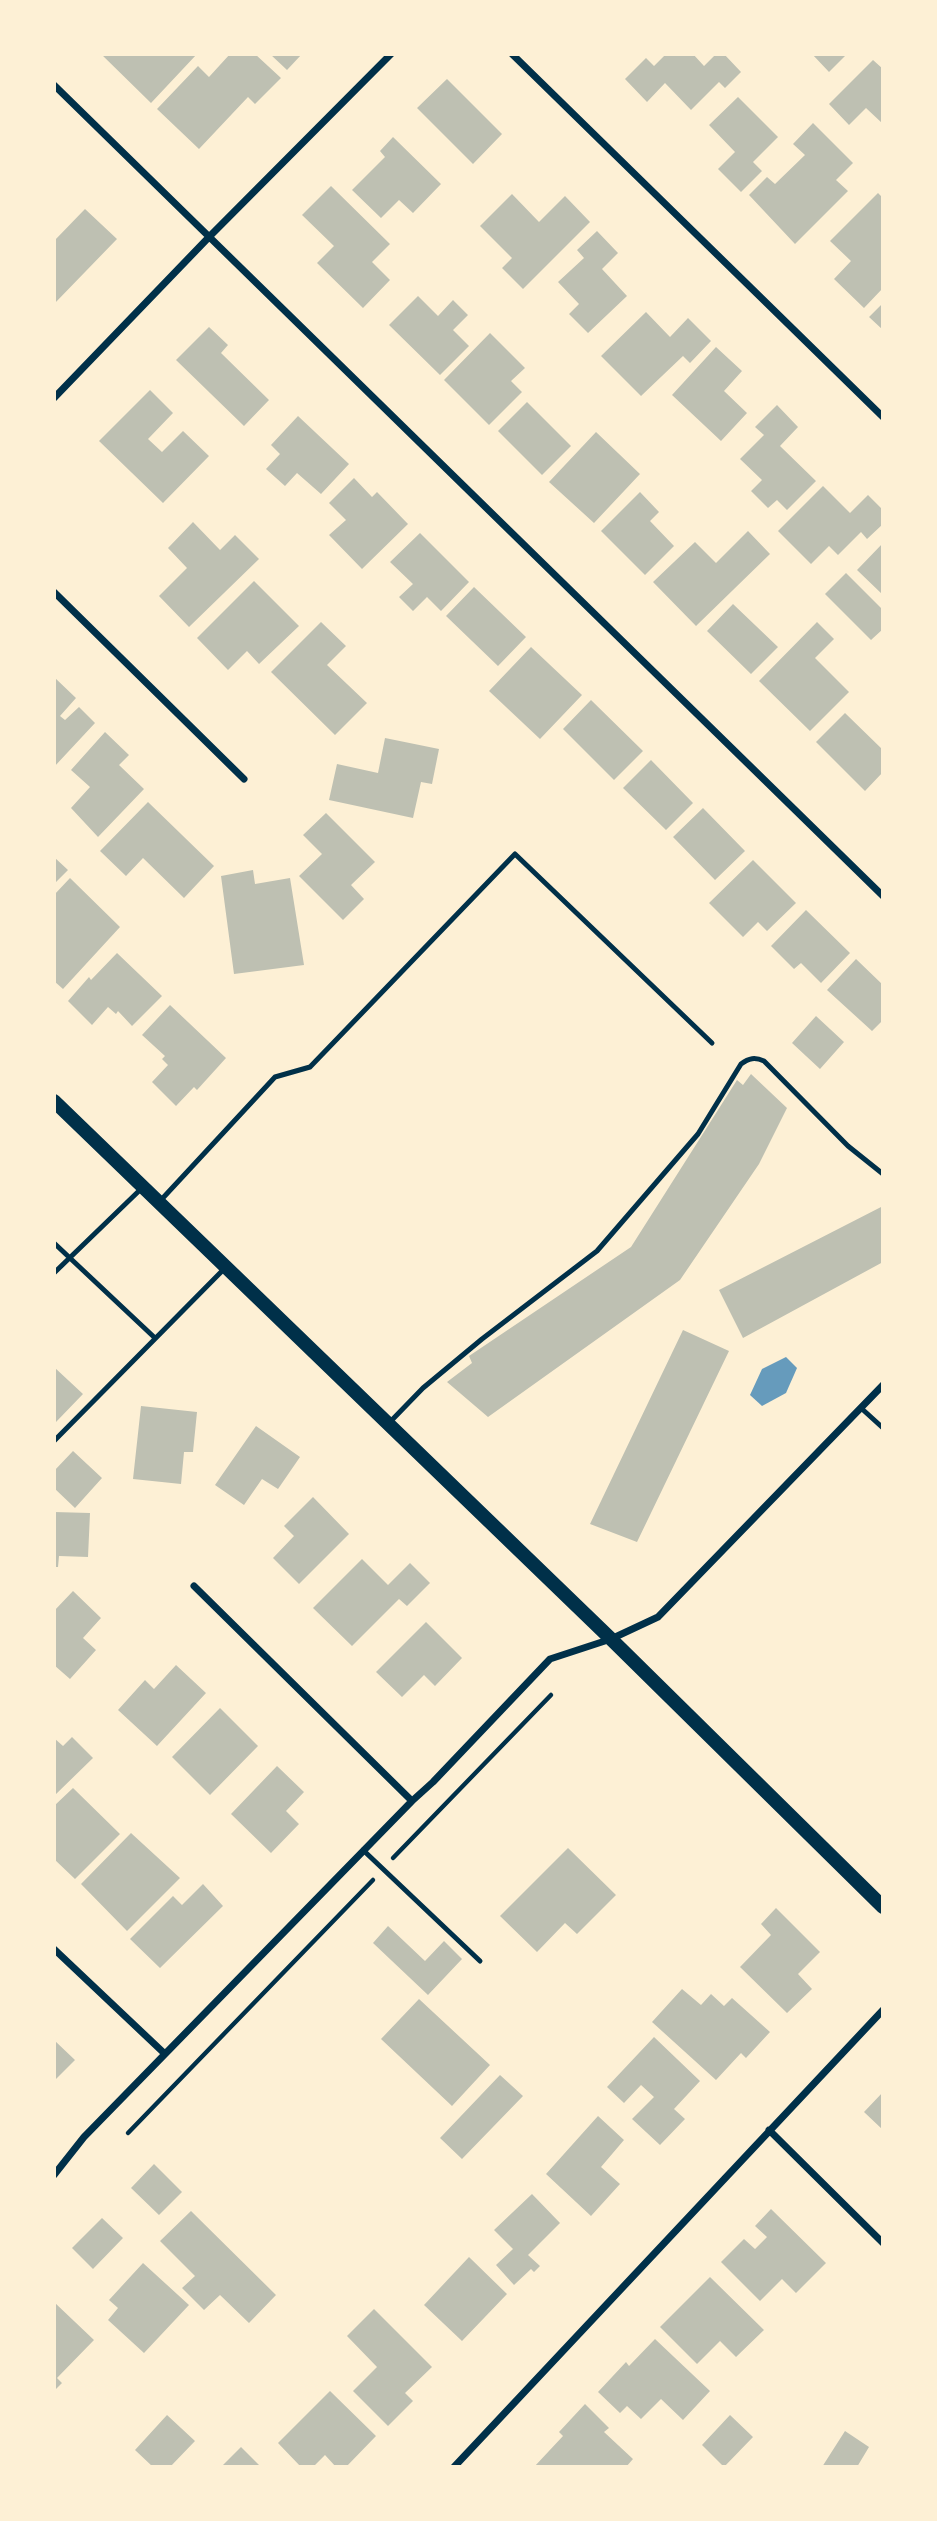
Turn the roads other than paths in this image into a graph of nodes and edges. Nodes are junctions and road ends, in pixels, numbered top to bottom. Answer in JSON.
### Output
{"nodes":[{"id":1,"x":391,"y":54,"type":"edge"},
{"id":2,"x":512,"y":54,"type":"edge"},
{"id":3,"x":54,"y":85,"type":"edge"},
{"id":4,"x":210,"y":236,"type":"junction"},
{"id":5,"x":54,"y":398,"type":"edge"},
{"id":6,"x":883,"y":417,"type":"edge"},
{"id":7,"x":54,"y":592,"type":"edge"},
{"id":8,"x":244,"y":779,"type":"dead end"},
{"id":9,"x":883,"y":896,"type":"edge"},
{"id":10,"x":712,"y":1043,"type":"dead end"},
{"id":11,"x":54,"y":1101,"type":"edge"},
{"id":12,"x":883,"y":1174,"type":"edge"},
{"id":13,"x":143,"y":1187,"type":"junction"},
{"id":14,"x":158,"y":1202,"type":"junction"},
{"id":15,"x":54,"y":1243,"type":"edge"},
{"id":16,"x":69,"y":1258,"type":"junction"},
{"id":17,"x":226,"y":1267,"type":"junction"},
{"id":18,"x":54,"y":1273,"type":"edge"},
{"id":19,"x":155,"y":1338,"type":"junction"},
{"id":20,"x":883,"y":1385,"type":"edge"},
{"id":21,"x":861,"y":1408,"type":"junction"},
{"id":22,"x":388,"y":1425,"type":"junction"},
{"id":23,"x":883,"y":1429,"type":"edge"},
{"id":24,"x":54,"y":1441,"type":"edge"},
{"id":25,"x":194,"y":1586,"type":"dead end"},
{"id":26,"x":611,"y":1639,"type":"junction"},
{"id":27,"x":412,"y":1801,"type":"junction"},
{"id":28,"x":363,"y":1850,"type":"junction"},
{"id":29,"x":883,"y":1907,"type":"edge"},
{"id":30,"x":54,"y":1949,"type":"edge"},
{"id":31,"x":480,"y":1961,"type":"dead end"},
{"id":32,"x":883,"y":2010,"type":"edge"},
{"id":33,"x":166,"y":2054,"type":"junction"},
{"id":34,"x":769,"y":2130,"type":"junction"},
{"id":35,"x":54,"y":2175,"type":"edge"},
{"id":36,"x":883,"y":2243,"type":"edge"},
{"id":37,"x":454,"y":2467,"type":"edge"}],
"edges":[{"from":1,"to":4,"type":"street"},
{"from":2,"to":6,"type":"street"},
{"from":3,"to":4,"type":"street"},
{"from":4,"to":5,"type":"street"},
{"from":4,"to":9,"type":"street"},
{"from":7,"to":8,"type":"street"},
{"from":10,"to":14,"type":"lane"},
{"from":11,"to":13,"type":"main road"},
{"from":12,"to":22,"type":"lane"},
{"from":13,"to":14,"type":"main road"},
{"from":13,"to":16,"type":"lane"},
{"from":14,"to":17,"type":"main road"},
{"from":15,"to":16,"type":"lane"},
{"from":16,"to":18,"type":"lane"},
{"from":16,"to":19,"type":"lane"},
{"from":17,"to":19,"type":"lane"},
{"from":17,"to":22,"type":"main road"},
{"from":19,"to":24,"type":"lane"},
{"from":20,"to":21,"type":"street"},
{"from":21,"to":23,"type":"lane"},
{"from":21,"to":26,"type":"street"},
{"from":22,"to":26,"type":"main road"},
{"from":25,"to":27,"type":"street"},
{"from":26,"to":27,"type":"street"},
{"from":26,"to":29,"type":"main road"},
{"from":27,"to":28,"type":"street"},
{"from":28,"to":31,"type":"lane"},
{"from":28,"to":33,"type":"street"},
{"from":30,"to":33,"type":"street"},
{"from":32,"to":34,"type":"street"},
{"from":33,"to":35,"type":"street"},
{"from":34,"to":36,"type":"street"},
{"from":34,"to":37,"type":"street"}]}
